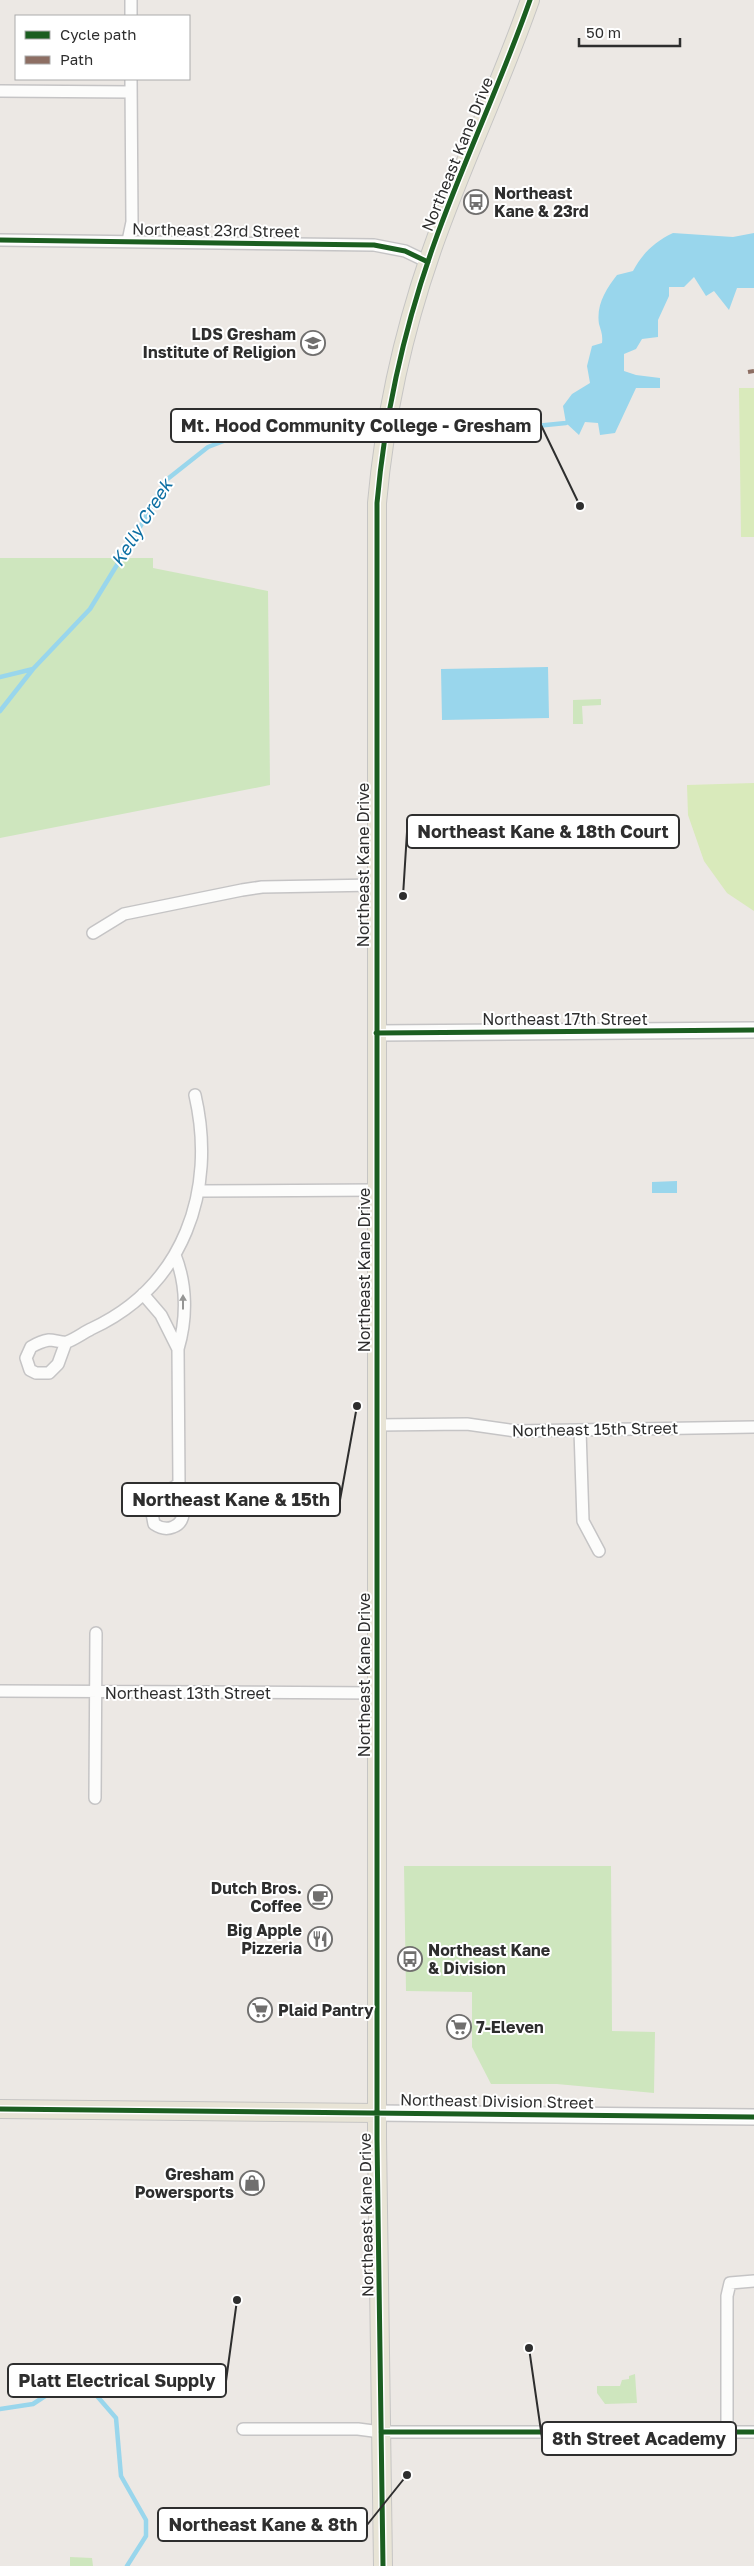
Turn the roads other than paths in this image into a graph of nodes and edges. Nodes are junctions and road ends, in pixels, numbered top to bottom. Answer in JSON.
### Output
{"nodes":[{"id":1,"x":131,"y":0,"type":"edge"},
{"id":2,"x":530,"y":0,"type":"edge"},
{"id":3,"x":131,"y":15,"type":"edge"},
{"id":4,"x":131,"y":80,"type":"edge"},
{"id":5,"x":0,"y":91,"type":"edge"},
{"id":6,"x":131,"y":92,"type":"junction"},
{"id":7,"x":0,"y":240,"type":"edge"},
{"id":8,"x":128,"y":241,"type":"junction"},
{"id":9,"x":428,"y":262,"type":"junction"},
{"id":10,"x":376,"y":885,"type":"junction"},
{"id":11,"x":93,"y":933,"type":"dead end"},
{"id":12,"x":754,"y":1030,"type":"edge"},
{"id":13,"x":376,"y":1033,"type":"junction"},
{"id":14,"x":195,"y":1094,"type":"dead end"},
{"id":15,"x":376,"y":1190,"type":"junction"},
{"id":16,"x":200,"y":1191,"type":"junction"},
{"id":17,"x":175,"y":1255,"type":"junction"},
{"id":18,"x":143,"y":1294,"type":"junction"},
{"id":19,"x":66,"y":1342,"type":"dead end"},
{"id":20,"x":178,"y":1349,"type":"junction"},
{"id":21,"x":376,"y":1425,"type":"junction"},
{"id":22,"x":754,"y":1427,"type":"edge"},
{"id":23,"x":580,"y":1430,"type":"junction"},
{"id":24,"x":178,"y":1484,"type":"dead end"},
{"id":25,"x":599,"y":1552,"type":"dead end"},
{"id":26,"x":96,"y":1633,"type":"dead end"},
{"id":27,"x":0,"y":1691,"type":"edge"},
{"id":28,"x":96,"y":1692,"type":"junction"},
{"id":29,"x":377,"y":1693,"type":"junction"},
{"id":30,"x":95,"y":1798,"type":"dead end"},
{"id":31,"x":0,"y":2109,"type":"edge"},
{"id":32,"x":377,"y":2113,"type":"junction"},
{"id":33,"x":754,"y":2116,"type":"edge"},
{"id":34,"x":754,"y":2281,"type":"edge"},
{"id":35,"x":243,"y":2429,"type":"dead end"},
{"id":36,"x":381,"y":2432,"type":"junction"},
{"id":37,"x":727,"y":2432,"type":"junction"},
{"id":38,"x":754,"y":2432,"type":"edge"},
{"id":39,"x":383,"y":2566,"type":"edge"}],
"edges":[{"from":1,"to":3,"type":"street"},
{"from":2,"to":9,"type":"main road","name":"Northeast Kane Drive"},
{"from":4,"to":6,"type":"street"},
{"from":5,"to":6,"type":"street"},
{"from":6,"to":8,"type":"street"},
{"from":7,"to":8,"type":"street","name":"Northeast 23rd Street"},
{"from":8,"to":9,"type":"street","name":"Northeast 23rd Street"},
{"from":9,"to":10,"type":"main road","name":"Northeast Kane Drive"},
{"from":10,"to":11,"type":"street"},
{"from":10,"to":13,"type":"main road","name":"Northeast Kane Drive"},
{"from":12,"to":13,"type":"street","name":"Northeast 17th Street"},
{"from":13,"to":15,"type":"main road","name":"Northeast Kane Drive"},
{"from":14,"to":16,"type":"street"},
{"from":15,"to":16,"type":"street"},
{"from":15,"to":21,"type":"main road","name":"Northeast Kane Drive"},
{"from":16,"to":17,"type":"street"},
{"from":17,"to":18,"type":"street"},
{"from":20,"to":17,"type":"street","one_way":true},
{"from":18,"to":19,"type":"street"},
{"from":18,"to":20,"type":"street"},
{"from":20,"to":24,"type":"street"},
{"from":21,"to":23,"type":"street","name":"Northeast 15th Street"},
{"from":21,"to":29,"type":"main road","name":"Northeast Kane Drive"},
{"from":22,"to":23,"type":"street","name":"Northeast 15th Street"},
{"from":23,"to":25,"type":"street"},
{"from":26,"to":28,"type":"street"},
{"from":27,"to":28,"type":"street","name":"Northeast 13th Street"},
{"from":28,"to":29,"type":"street","name":"Northeast 13th Street"},
{"from":28,"to":30,"type":"street"},
{"from":29,"to":32,"type":"main road","name":"Northeast Kane Drive"},
{"from":31,"to":32,"type":"main road","name":"Northeast Division Street"},
{"from":32,"to":33,"type":"street","name":"Northeast Division Street"},
{"from":32,"to":36,"type":"main road","name":"Northeast Kane Drive"},
{"from":34,"to":37,"type":"street"},
{"from":35,"to":36,"type":"street"},
{"from":36,"to":37,"type":"street"},
{"from":36,"to":39,"type":"main road","name":"Northeast Kane Drive"},
{"from":37,"to":38,"type":"street"}]}
